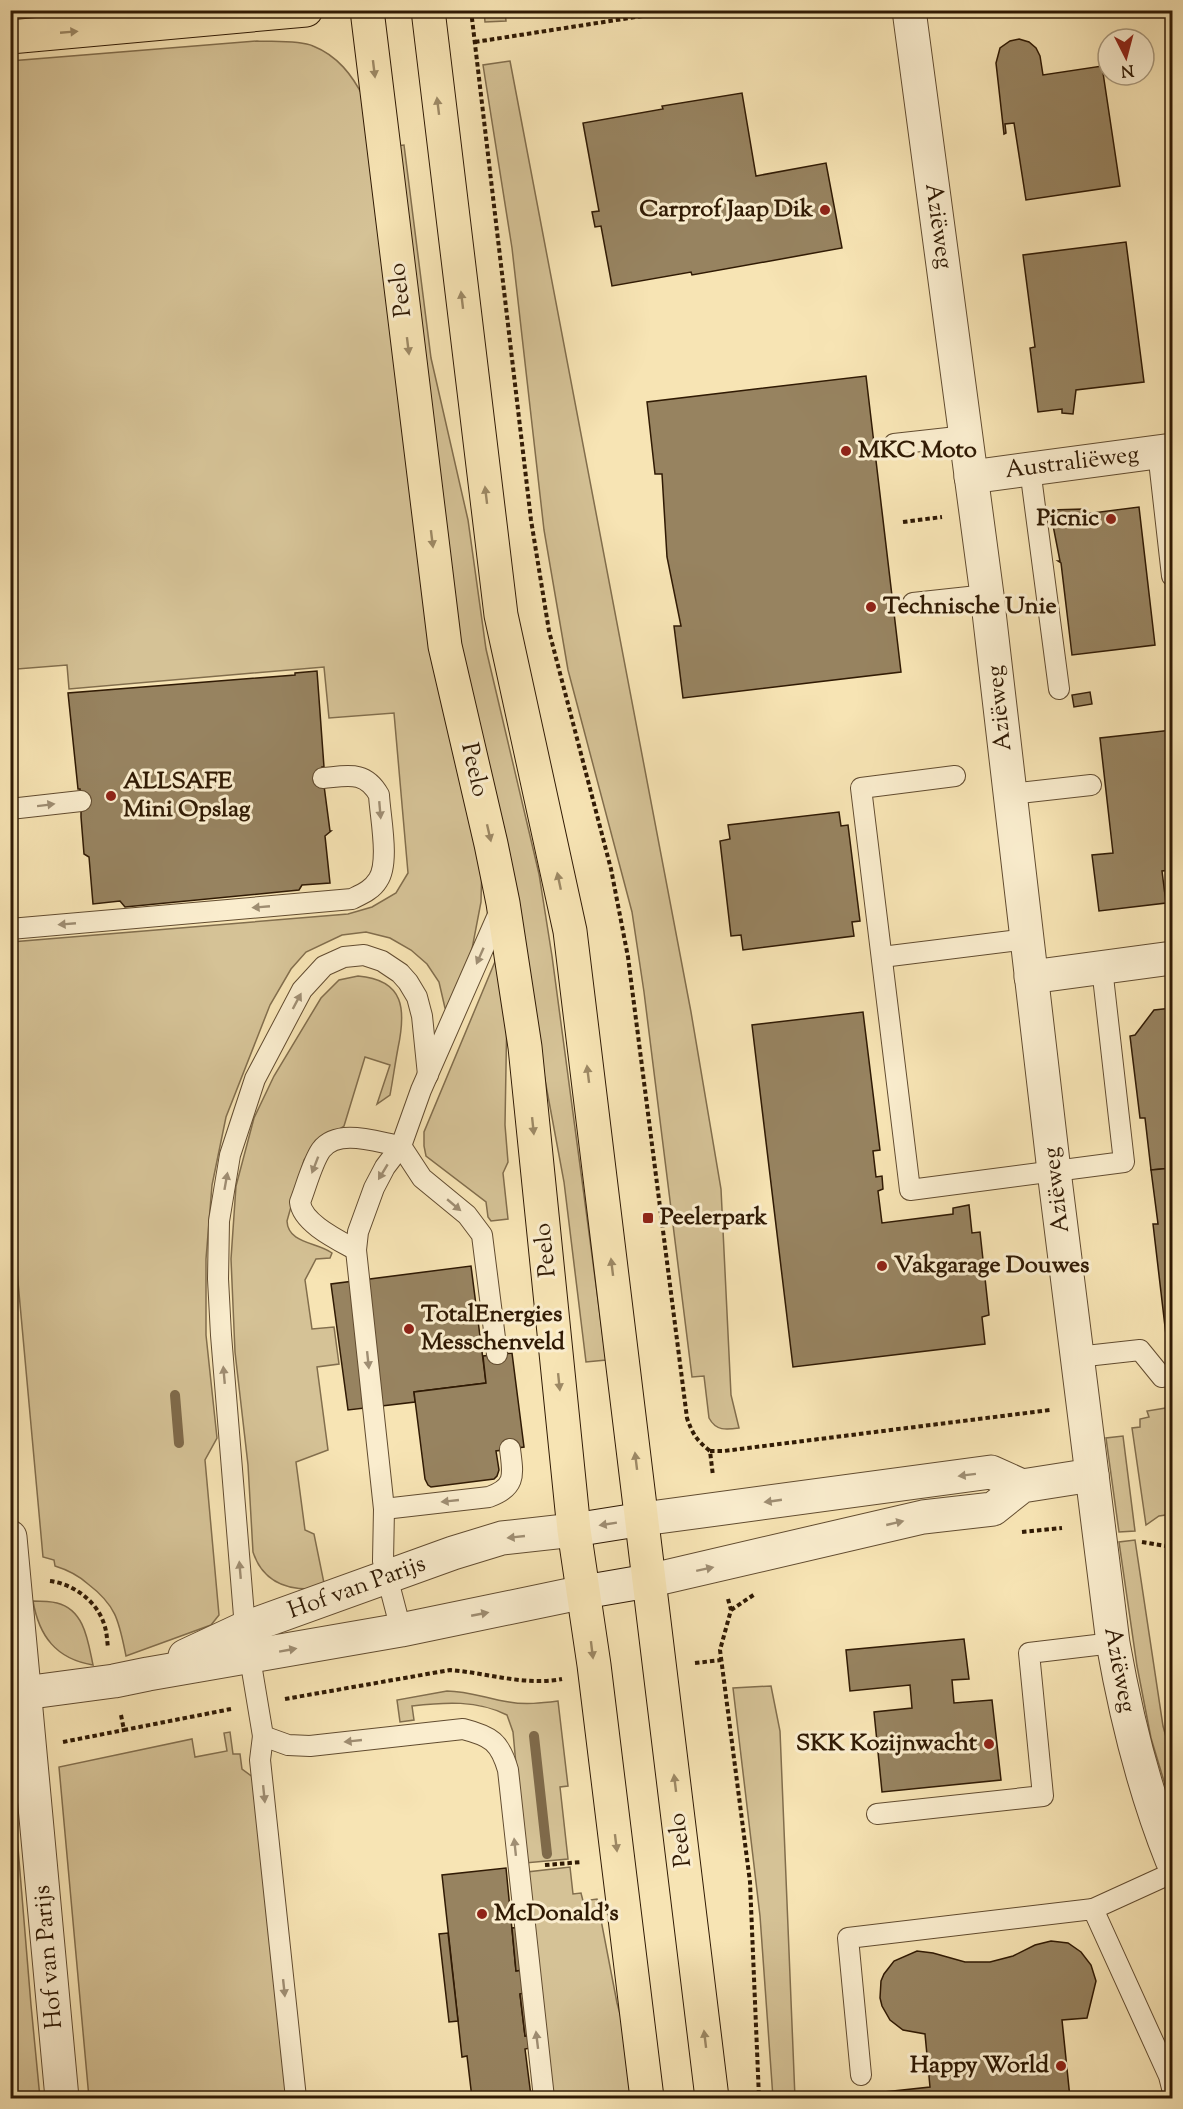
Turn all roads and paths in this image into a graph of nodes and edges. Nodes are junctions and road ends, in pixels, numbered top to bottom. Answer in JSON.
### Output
{"nodes":[{"id":1,"x":306,"y":10,"type":"edge"},
{"id":2,"x":367,"y":10,"type":"edge"},
{"id":3,"x":428,"y":10,"type":"edge"},
{"id":4,"x":471,"y":10,"type":"edge"},
{"id":5,"x":681,"y":10,"type":"edge"},
{"id":6,"x":909,"y":10,"type":"edge"},
{"id":7,"x":10,"y":37,"type":"edge"},
{"id":8,"x":475,"y":42,"type":"junction"},
{"id":9,"x":966,"y":435,"type":"junction"},
{"id":10,"x":894,"y":444,"type":"dead end"},
{"id":11,"x":1165,"y":451,"type":"edge"},
{"id":12,"x":1030,"y":469,"type":"junction"},
{"id":13,"x":971,"y":477,"type":"junction"},
{"id":14,"x":946,"y":517,"type":"dead end"},
{"id":15,"x":903,"y":522,"type":"dead end"},
{"id":16,"x":1173,"y":576,"type":"edge"},
{"id":17,"x":987,"y":595,"type":"junction"},
{"id":18,"x":913,"y":603,"type":"dead end"},
{"id":19,"x":1059,"y":689,"type":"dead end"},
{"id":20,"x":955,"y":776,"type":"dead end"},
{"id":21,"x":323,"y":778,"type":"dead end"},
{"id":22,"x":1091,"y":785,"type":"dead end"},
{"id":23,"x":1010,"y":794,"type":"junction"},
{"id":24,"x":81,"y":801,"type":"dead end"},
{"id":25,"x":10,"y":809,"type":"edge"},
{"id":26,"x":503,"y":903,"type":"junction"},
{"id":27,"x":10,"y":929,"type":"edge"},
{"id":28,"x":1027,"y":939,"type":"junction"},
{"id":29,"x":882,"y":957,"type":"junction"},
{"id":30,"x":1173,"y":958,"type":"edge"},
{"id":31,"x":1102,"y":968,"type":"junction"},
{"id":32,"x":1031,"y":977,"type":"junction"},
{"id":33,"x":428,"y":1074,"type":"junction"},
{"id":34,"x":401,"y":1146,"type":"junction"},
{"id":35,"x":1054,"y":1172,"type":"junction"},
{"id":36,"x":356,"y":1250,"type":"junction"},
{"id":37,"x":497,"y":1354,"type":"dead end"},
{"id":38,"x":1077,"y":1357,"type":"junction"},
{"id":39,"x":1173,"y":1376,"type":"edge"},
{"id":40,"x":683,"y":1386,"type":"dead end"},
{"id":41,"x":1083,"y":1406,"type":"junction"},
{"id":42,"x":510,"y":1449,"type":"dead end"},
{"id":43,"x":710,"y":1450,"type":"dead end"},
{"id":44,"x":1092,"y":1474,"type":"junction"},
{"id":45,"x":1022,"y":1486,"type":"junction"},
{"id":46,"x":384,"y":1509,"type":"junction"},
{"id":47,"x":643,"y":1519,"type":"junction"},
{"id":48,"x":574,"y":1530,"type":"junction"},
{"id":49,"x":10,"y":1537,"type":"edge"},
{"id":50,"x":1142,"y":1542,"type":"dead end"},
{"id":51,"x":1173,"y":1547,"type":"edge"},
{"id":52,"x":388,"y":1578,"type":"junction"},
{"id":53,"x":648,"y":1581,"type":"junction"},
{"id":54,"x":584,"y":1592,"type":"junction"},
{"id":55,"x":401,"y":1630,"type":"junction"},
{"id":56,"x":247,"y":1642,"type":"junction"},
{"id":57,"x":1113,"y":1643,"type":"junction"},
{"id":58,"x":721,"y":1660,"type":"dead end"},
{"id":59,"x":24,"y":1693,"type":"junction"},
{"id":60,"x":124,"y":1730,"type":"dead end"},
{"id":61,"x":264,"y":1736,"type":"junction"},
{"id":62,"x":29,"y":1743,"type":"junction"},
{"id":63,"x":877,"y":1814,"type":"dead end"},
{"id":64,"x":1173,"y":1860,"type":"edge"},
{"id":65,"x":585,"y":1861,"type":"dead end"},
{"id":66,"x":518,"y":1868,"type":"junction"},
{"id":67,"x":1173,"y":1873,"type":"edge"},
{"id":68,"x":1093,"y":1909,"type":"junction"},
{"id":69,"x":861,"y":2074,"type":"dead end"},
{"id":70,"x":1171,"y":2079,"type":"edge"},
{"id":71,"x":62,"y":2098,"type":"edge"},
{"id":72,"x":296,"y":2098,"type":"edge"},
{"id":73,"x":544,"y":2098,"type":"edge"},
{"id":74,"x":647,"y":2098,"type":"edge"},
{"id":75,"x":712,"y":2098,"type":"edge"},
{"id":76,"x":759,"y":2098,"type":"edge"}],
"edges":[{"from":7,"to":1,"type":"main road","one_way":true},
{"from":2,"to":26,"type":"main road","name":"Peelo","one_way":true},
{"from":47,"to":3,"type":"main road","name":"Peelo","one_way":true},
{"from":4,"to":8,"type":"path"},
{"from":5,"to":8,"type":"path"},
{"from":6,"to":9,"type":"street","name":"Aziëweg"},
{"from":8,"to":40,"type":"path"},
{"from":9,"to":10,"type":"lane"},
{"from":9,"to":13,"type":"street","name":"Aziëweg"},
{"from":11,"to":12,"type":"street","name":"Australiëweg"},
{"from":11,"to":16,"type":"lane"},
{"from":12,"to":13,"type":"street","name":"Australiëweg"},
{"from":12,"to":19,"type":"lane"},
{"from":13,"to":17,"type":"street","name":"Aziëweg"},
{"from":14,"to":15,"type":"path"},
{"from":17,"to":18,"type":"lane"},
{"from":17,"to":23,"type":"street","name":"Aziëweg"},
{"from":20,"to":29,"type":"lane"},
{"from":21,"to":27,"type":"lane","one_way":true},
{"from":22,"to":23,"type":"lane"},
{"from":23,"to":28,"type":"street","name":"Aziëweg"},
{"from":25,"to":24,"type":"lane","one_way":true},
{"from":26,"to":33,"type":"lane","one_way":true},
{"from":26,"to":48,"type":"main road","name":"Peelo","one_way":true},
{"from":28,"to":29,"type":"lane"},
{"from":28,"to":32,"type":"street","name":"Aziëweg"},
{"from":29,"to":35,"type":"lane"},
{"from":30,"to":31,"type":"street"},
{"from":31,"to":32,"type":"street"},
{"from":31,"to":35,"type":"lane"},
{"from":32,"to":35,"type":"street","name":"Aziëweg"},
{"from":33,"to":34,"type":"lane"},
{"from":56,"to":33,"type":"lane","one_way":true},
{"from":34,"to":36,"type":"lane","one_way":true},
{"from":34,"to":36,"type":"lane","one_way":true},
{"from":34,"to":37,"type":"lane","one_way":true},
{"from":35,"to":38,"type":"street","name":"Aziëweg"},
{"from":36,"to":46,"type":"lane","one_way":true},
{"from":38,"to":39,"type":"lane"},
{"from":38,"to":41,"type":"street","name":"Aziëweg"},
{"from":41,"to":43,"type":"path"},
{"from":41,"to":44,"type":"street","name":"Aziëweg"},
{"from":42,"to":46,"type":"lane","one_way":true},
{"from":44,"to":45,"type":"street"},
{"from":44,"to":57,"type":"street","name":"Aziëweg"},
{"from":45,"to":47,"type":"street","one_way":true},
{"from":53,"to":45,"type":"street","one_way":true},
{"from":46,"to":52,"type":"lane"},
{"from":47,"to":48,"type":"street","one_way":true},
{"from":47,"to":53,"type":"main road","name":"Peelo"},
{"from":48,"to":52,"type":"street","name":"Hof van Parijs","one_way":true},
{"from":48,"to":54,"type":"main road","name":"Peelo"},
{"from":49,"to":59,"type":"street","name":"Hof van Parijs"},
{"from":50,"to":51,"type":"path"},
{"from":52,"to":55,"type":"lane"},
{"from":52,"to":56,"type":"street","name":"Hof van Parijs"},
{"from":53,"to":54,"type":"street"},
{"from":75,"to":53,"type":"main road","name":"Peelo","one_way":true},
{"from":55,"to":54,"type":"street","name":"Hof van Parijs","one_way":true},
{"from":54,"to":74,"type":"main road","name":"Peelo","one_way":true},
{"from":56,"to":55,"type":"street","name":"Hof van Parijs","one_way":true},
{"from":56,"to":59,"type":"street","name":"Hof van Parijs"},
{"from":56,"to":61,"type":"lane"},
{"from":57,"to":63,"type":"lane"},
{"from":57,"to":64,"type":"street","name":"Aziëweg"},
{"from":58,"to":76,"type":"path"},
{"from":59,"to":62,"type":"street","name":"Hof van Parijs"},
{"from":60,"to":62,"type":"path"},
{"from":66,"to":61,"type":"lane","one_way":true},
{"from":61,"to":72,"type":"lane","one_way":true},
{"from":62,"to":71,"type":"street","name":"Hof van Parijs"},
{"from":65,"to":66,"type":"path"},
{"from":73,"to":66,"type":"lane","one_way":true},
{"from":67,"to":68,"type":"lane"},
{"from":68,"to":69,"type":"lane"},
{"from":68,"to":70,"type":"lane"}]}
